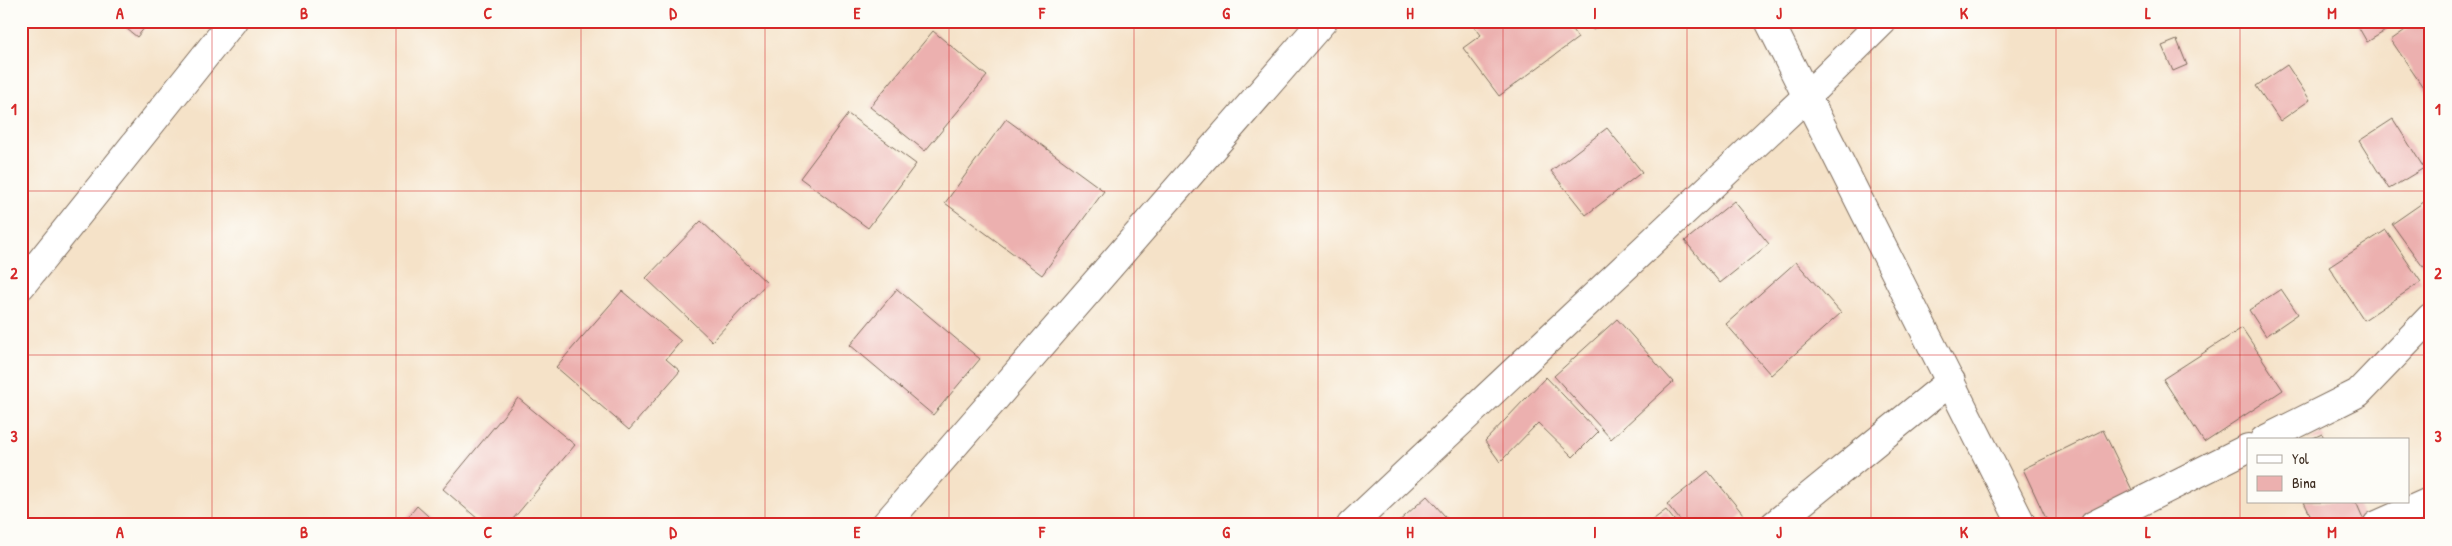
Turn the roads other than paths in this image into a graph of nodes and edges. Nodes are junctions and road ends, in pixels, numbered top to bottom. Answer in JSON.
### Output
{"nodes":[{"id":1,"x":233,"y":21,"type":"edge"},
{"id":2,"x":1323,"y":21,"type":"edge"},
{"id":3,"x":1769,"y":21,"type":"edge"},
{"id":4,"x":1882,"y":21,"type":"edge"},
{"id":5,"x":1807,"y":96,"type":"junction"},
{"id":6,"x":21,"y":286,"type":"edge"},
{"id":7,"x":2431,"y":317,"type":"edge"},
{"id":8,"x":1951,"y":381,"type":"junction"},
{"id":9,"x":2268,"y":438,"type":"edge"},
{"id":10,"x":2247,"y":448,"type":"edge"},
{"id":11,"x":2431,"y":502,"type":"edge"},
{"id":12,"x":885,"y":525,"type":"edge"},
{"id":13,"x":1351,"y":525,"type":"edge"},
{"id":14,"x":1774,"y":525,"type":"edge"},
{"id":15,"x":2022,"y":525,"type":"edge"},
{"id":16,"x":2094,"y":525,"type":"edge"},
{"id":17,"x":2377,"y":525,"type":"edge"}],
"edges":[{"from":1,"to":6,"type":"street"},
{"from":2,"to":12,"type":"street"},
{"from":3,"to":5,"type":"street"},
{"from":4,"to":5,"type":"street"},
{"from":5,"to":8,"type":"street"},
{"from":5,"to":13,"type":"street"},
{"from":7,"to":9,"type":"street"},
{"from":8,"to":14,"type":"street"},
{"from":8,"to":15,"type":"street"},
{"from":10,"to":16,"type":"street"},
{"from":11,"to":17,"type":"street"}]}
